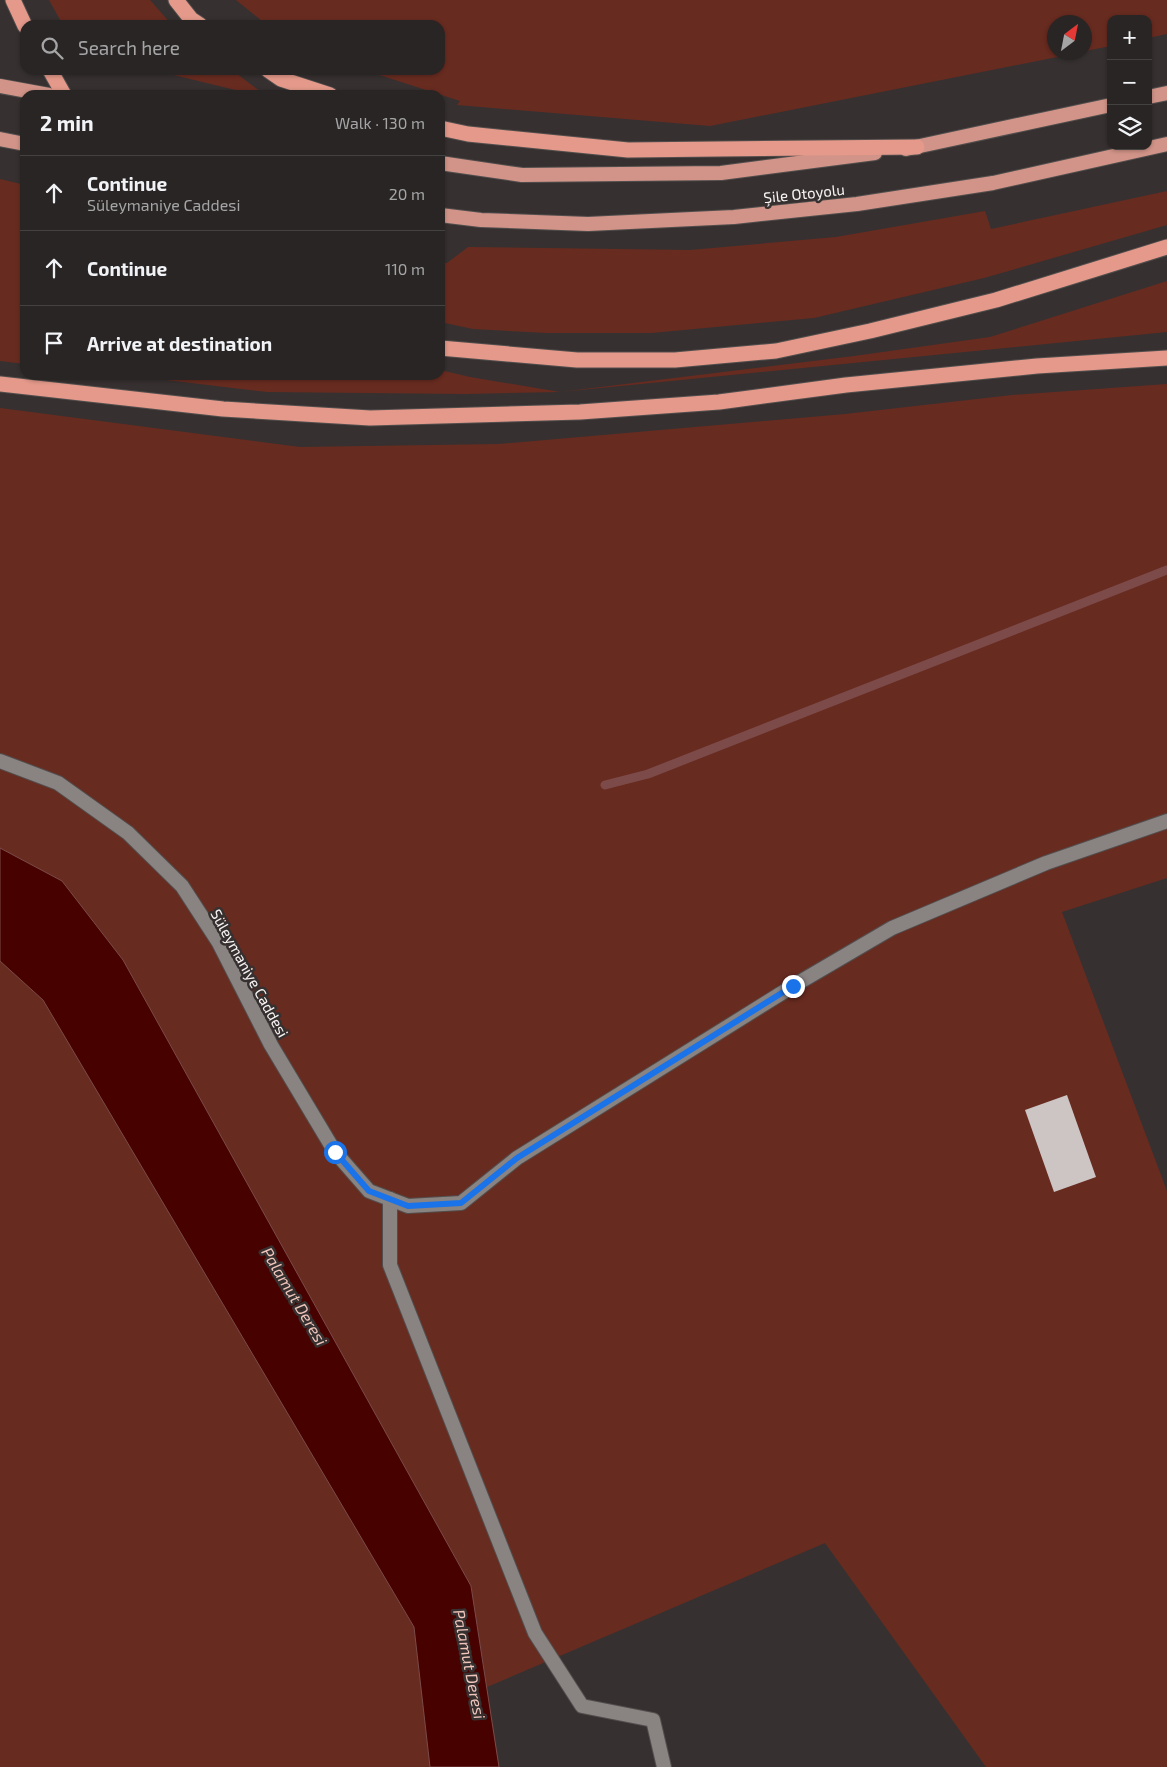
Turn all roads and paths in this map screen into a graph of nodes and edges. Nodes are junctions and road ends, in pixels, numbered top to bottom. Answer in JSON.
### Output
{"nodes":[{"id":1,"x":13,"y":0,"type":"edge"},
{"id":2,"x":176,"y":0,"type":"edge"},
{"id":3,"x":22,"y":20,"type":"edge"},
{"id":4,"x":192,"y":20,"type":"edge"},
{"id":5,"x":53,"y":75,"type":"edge"},
{"id":6,"x":275,"y":75,"type":"edge"},
{"id":7,"x":0,"y":86,"type":"edge"},
{"id":8,"x":22,"y":90,"type":"edge"},
{"id":9,"x":61,"y":90,"type":"edge"},
{"id":10,"x":315,"y":90,"type":"edge"},
{"id":11,"x":1167,"y":93,"type":"edge"},
{"id":12,"x":1152,"y":96,"type":"edge"},
{"id":13,"x":1107,"y":107,"type":"edge"},
{"id":14,"x":445,"y":129,"type":"edge"},
{"id":15,"x":0,"y":139,"type":"edge"},
{"id":16,"x":20,"y":143,"type":"edge"},
{"id":17,"x":1167,"y":144,"type":"edge"},
{"id":18,"x":916,"y":147,"type":"junction"},
{"id":19,"x":445,"y":164,"type":"edge"},
{"id":20,"x":445,"y":216,"type":"edge"},
{"id":21,"x":1167,"y":247,"type":"edge"},
{"id":22,"x":445,"y":348,"type":"edge"},
{"id":23,"x":1167,"y":358,"type":"edge"},
{"id":24,"x":0,"y":384,"type":"edge"},
{"id":25,"x":0,"y":761,"type":"edge"},
{"id":26,"x":1167,"y":821,"type":"edge"},
{"id":27,"x":390,"y":1199,"type":"junction"},
{"id":28,"x":664,"y":1767,"type":"edge"}],
"edges":[{"from":1,"to":3,"type":"highway"},
{"from":2,"to":4,"type":"highway"},
{"from":5,"to":9,"type":"highway"},
{"from":6,"to":10,"type":"highway"},
{"from":7,"to":8,"type":"highway"},
{"from":11,"to":12,"type":"highway"},
{"from":13,"to":18,"type":"highway","name":"Şile Otoyolu"},
{"from":14,"to":18,"type":"highway"},
{"from":15,"to":16,"type":"highway"},
{"from":17,"to":20,"type":"highway","name":"Şile Otoyolu"},
{"from":18,"to":19,"type":"highway","name":"Şile Otoyolu"},
{"from":21,"to":22,"type":"highway"},
{"from":23,"to":24,"type":"highway"},
{"from":25,"to":27,"type":"street","name":"Süleymaniye Caddesi"},
{"from":26,"to":27,"type":"street","name":"Süleymaniye Caddesi"},
{"from":27,"to":28,"type":"street"}]}
